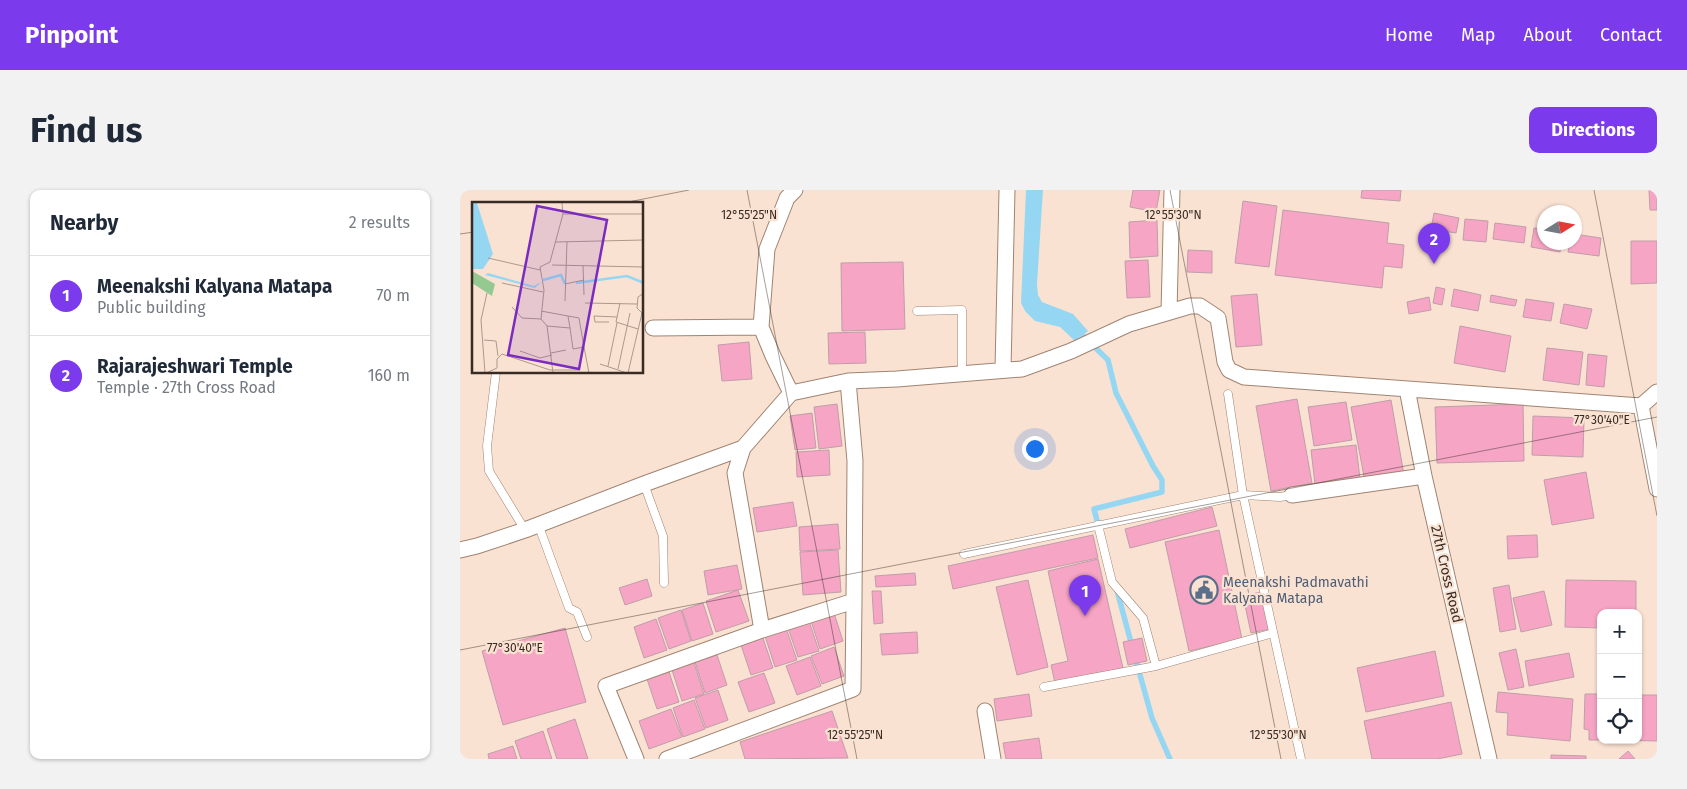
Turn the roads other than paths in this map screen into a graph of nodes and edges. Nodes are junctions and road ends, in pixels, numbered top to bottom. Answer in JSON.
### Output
{"nodes":[{"id":1,"x":796,"y":190,"type":"edge"},
{"id":2,"x":1006,"y":190,"type":"edge"},
{"id":3,"x":1172,"y":190,"type":"edge"},
{"id":4,"x":917,"y":311,"type":"dead end"},
{"id":5,"x":1169,"y":312,"type":"junction"},
{"id":6,"x":761,"y":327,"type":"junction"},
{"id":7,"x":652,"y":328,"type":"dead end"},
{"id":8,"x":1003,"y":369,"type":"junction"},
{"id":9,"x":496,"y":374,"type":"edge"},
{"id":10,"x":962,"y":374,"type":"junction"},
{"id":11,"x":848,"y":381,"type":"junction"},
{"id":12,"x":1407,"y":389,"type":"junction"},
{"id":13,"x":1657,"y":392,"type":"edge"},
{"id":14,"x":792,"y":393,"type":"junction"},
{"id":15,"x":1228,"y":394,"type":"dead end"},
{"id":16,"x":1641,"y":406,"type":"junction"},
{"id":17,"x":743,"y":448,"type":"junction"},
{"id":18,"x":1424,"y":476,"type":"junction"},
{"id":19,"x":644,"y":484,"type":"junction"},
{"id":20,"x":1657,"y":489,"type":"edge"},
{"id":21,"x":1243,"y":495,"type":"junction"},
{"id":22,"x":1292,"y":495,"type":"joint"},
{"id":23,"x":1098,"y":525,"type":"junction"},
{"id":24,"x":532,"y":527,"type":"junction"},
{"id":25,"x":460,"y":550,"type":"edge"},
{"id":26,"x":964,"y":554,"type":"dead end"},
{"id":27,"x":664,"y":583,"type":"dead end"},
{"id":28,"x":854,"y":601,"type":"junction"},
{"id":29,"x":762,"y":630,"type":"junction"},
{"id":30,"x":1273,"y":633,"type":"junction"},
{"id":31,"x":587,"y":637,"type":"dead end"},
{"id":32,"x":1156,"y":666,"type":"junction"},
{"id":33,"x":1044,"y":687,"type":"dead end"},
{"id":34,"x":985,"y":711,"type":"dead end"},
{"id":35,"x":636,"y":759,"type":"edge"},
{"id":36,"x":667,"y":759,"type":"edge"},
{"id":37,"x":993,"y":759,"type":"edge"},
{"id":38,"x":1301,"y":759,"type":"edge"},
{"id":39,"x":1489,"y":759,"type":"edge"}],
"edges":[{"from":1,"to":6,"type":"street"},
{"from":2,"to":8,"type":"street"},
{"from":3,"to":5,"type":"street"},
{"from":4,"to":10,"type":"lane"},
{"from":5,"to":8,"type":"street"},
{"from":5,"to":12,"type":"street"},
{"from":6,"to":7,"type":"street"},
{"from":6,"to":14,"type":"street"},
{"from":8,"to":10,"type":"street"},
{"from":9,"to":24,"type":"lane"},
{"from":10,"to":11,"type":"street"},
{"from":11,"to":14,"type":"street"},
{"from":11,"to":28,"type":"street"},
{"from":12,"to":16,"type":"street"},
{"from":12,"to":18,"type":"street","name":"27th Cross Road"},
{"from":13,"to":16,"type":"street"},
{"from":14,"to":17,"type":"street"},
{"from":15,"to":21,"type":"lane"},
{"from":16,"to":20,"type":"street"},
{"from":17,"to":19,"type":"street"},
{"from":17,"to":29,"type":"street"},
{"from":18,"to":22,"type":"street"},
{"from":18,"to":39,"type":"street","name":"27th Cross Road"},
{"from":19,"to":24,"type":"street"},
{"from":19,"to":27,"type":"lane"},
{"from":21,"to":22,"type":"lane"},
{"from":21,"to":23,"type":"lane"},
{"from":21,"to":30,"type":"lane"},
{"from":23,"to":26,"type":"lane"},
{"from":23,"to":32,"type":"lane"},
{"from":24,"to":25,"type":"street"},
{"from":24,"to":31,"type":"lane"},
{"from":28,"to":29,"type":"street"},
{"from":28,"to":36,"type":"street"},
{"from":29,"to":35,"type":"street"},
{"from":30,"to":32,"type":"lane"},
{"from":30,"to":38,"type":"lane"},
{"from":32,"to":33,"type":"lane"},
{"from":34,"to":37,"type":"street"}]}
